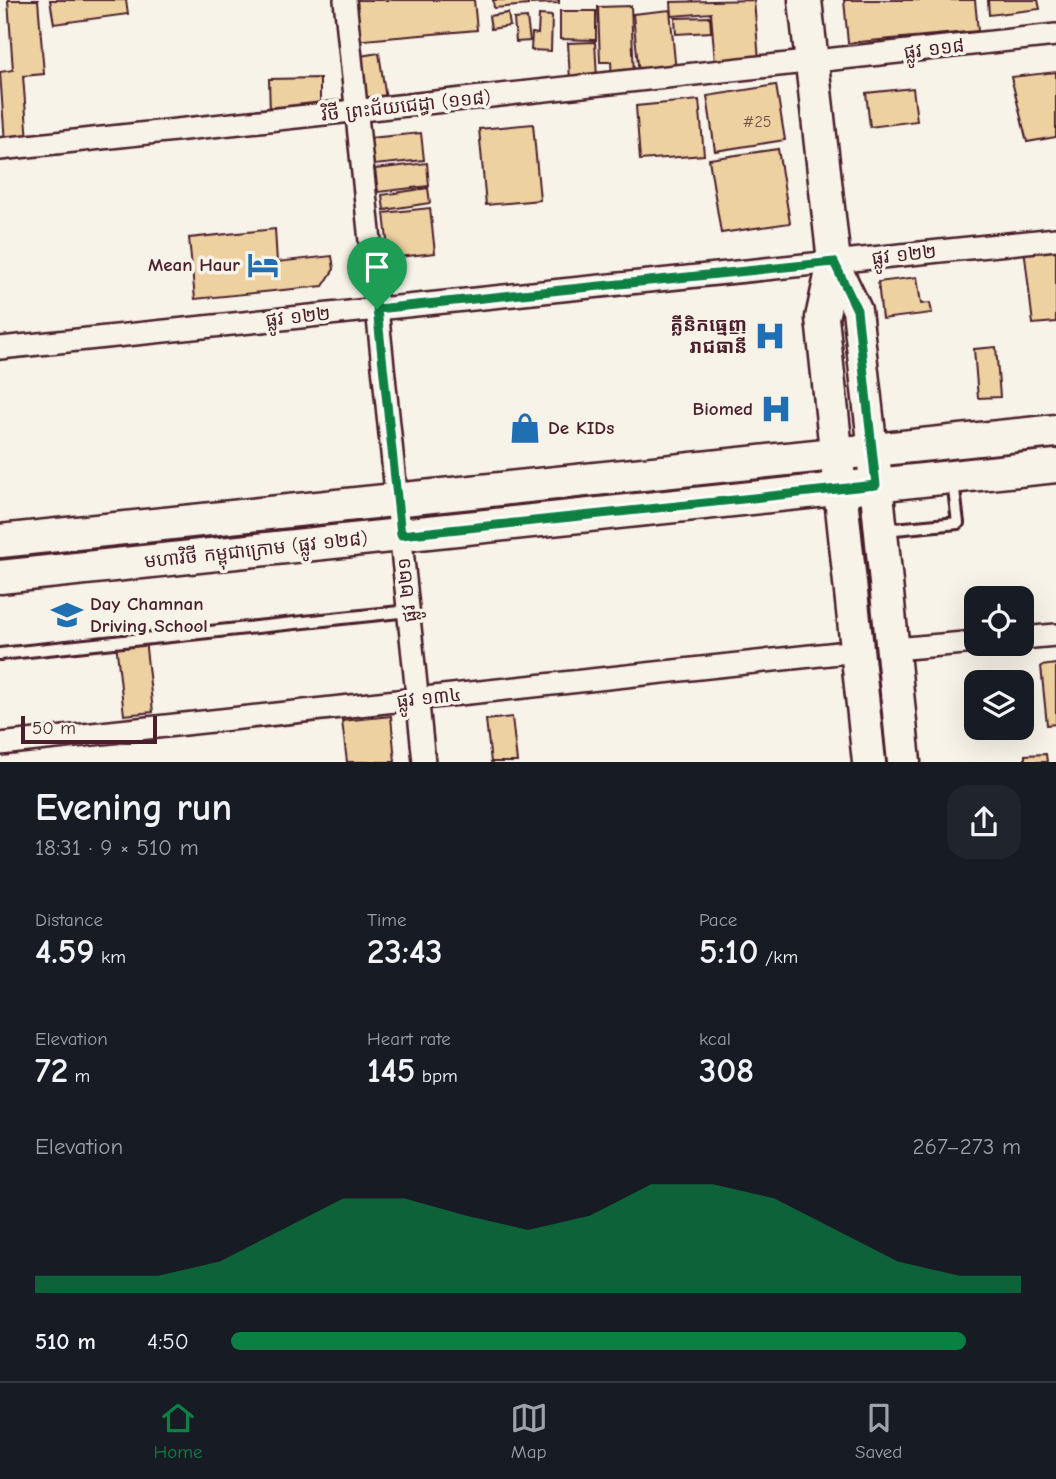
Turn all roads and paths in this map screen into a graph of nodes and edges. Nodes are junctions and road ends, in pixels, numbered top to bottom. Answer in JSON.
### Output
{"nodes":[{"id":1,"x":345,"y":0,"type":"edge"},
{"id":2,"x":804,"y":0,"type":"edge"},
{"id":3,"x":1056,"y":35,"type":"edge"},
{"id":4,"x":811,"y":62,"type":"junction"},
{"id":5,"x":357,"y":111,"type":"junction"},
{"id":6,"x":0,"y":149,"type":"edge"},
{"id":7,"x":1056,"y":239,"type":"edge"},
{"id":8,"x":834,"y":262,"type":"junction"},
{"id":9,"x":377,"y":309,"type":"junction"},
{"id":10,"x":0,"y":348,"type":"edge"},
{"id":11,"x":1056,"y":431,"type":"edge"},
{"id":12,"x":873,"y":451,"type":"junction"},
{"id":13,"x":837,"y":454,"type":"junction"},
{"id":14,"x":1056,"y":466,"type":"edge"},
{"id":15,"x":953,"y":477,"type":"junction"},
{"id":16,"x":876,"y":485,"type":"junction"},
{"id":17,"x":841,"y":489,"type":"junction"},
{"id":18,"x":397,"y":500,"type":"junction"},
{"id":19,"x":881,"y":531,"type":"junction"},
{"id":20,"x":401,"y":535,"type":"junction"},
{"id":21,"x":0,"y":541,"type":"edge"},
{"id":22,"x":0,"y":577,"type":"edge"},
{"id":23,"x":409,"y":611,"type":"junction"},
{"id":24,"x":1056,"y":635,"type":"edge"},
{"id":25,"x":1034,"y":637,"type":"edge"},
{"id":26,"x":964,"y":643,"type":"edge"},
{"id":27,"x":894,"y":649,"type":"junction"},
{"id":28,"x":857,"y":652,"type":"junction"},
{"id":29,"x":0,"y":654,"type":"edge"},
{"id":30,"x":418,"y":699,"type":"junction"},
{"id":31,"x":0,"y":744,"type":"edge"},
{"id":32,"x":424,"y":761,"type":"edge"},
{"id":33,"x":869,"y":761,"type":"edge"},
{"id":34,"x":904,"y":761,"type":"edge"}],
"edges":[{"from":1,"to":5,"type":"street","name":"ផ្លូវ ២២១"},
{"from":2,"to":4,"type":"main road"},
{"from":3,"to":4,"type":"street","name":"ផ្លូវ ១១៨"},
{"from":4,"to":5,"type":"street","name":"វិថី ព្រះជ័យជេដ្ធា (១១៨)"},
{"from":4,"to":8,"type":"main road"},
{"from":5,"to":6,"type":"street","name":"វិថី ព្រះជ័យជេដ្ធា (១១៨)"},
{"from":5,"to":9,"type":"street","name":"ផ្លូវ ២២១"},
{"from":7,"to":8,"type":"street","name":"ផ្លូវ ១២២"},
{"from":8,"to":9,"type":"street","name":"ផ្លូវ ១២២"},
{"from":8,"to":12,"type":"street"},
{"from":8,"to":13,"type":"main road"},
{"from":9,"to":10,"type":"street","name":"ផ្លូវ ១២២"},
{"from":9,"to":18,"type":"street","name":"ផ្លូវ ២២១"},
{"from":11,"to":12,"type":"main road","name":"មហាវិថី កម្ពុជាក្រោម (ផ្លូវ ១២៨)"},
{"from":12,"to":13,"type":"main road","name":"មហាវិថី កម្ពុជាក្រោម (ផ្លូវ ១២៨)"},
{"from":12,"to":16,"type":"main road"},
{"from":13,"to":17,"type":"main road"},
{"from":13,"to":18,"type":"main road","name":"មហាវិថី កម្ពុជាក្រោម (ផ្លូវ ១២៨)"},
{"from":14,"to":15,"type":"main road","name":"មហាវិថី កម្ពុជាក្រោម (ផ្លូវ ១២៨)"},
{"from":15,"to":16,"type":"main road","name":"មហាវិថី កម្ពុជាក្រោម (ផ្លូវ ១២៨)"},
{"from":15,"to":19,"type":"lane"},
{"from":16,"to":17,"type":"main road","name":"មហាវិថី កម្ពុជាក្រោម (ផ្លូវ ១២៨)"},
{"from":16,"to":19,"type":"main road"},
{"from":17,"to":20,"type":"main road","name":"មហាវិថី កម្ពុជាក្រោម (ផ្លូវ ១២៨)"},
{"from":17,"to":28,"type":"main road"},
{"from":18,"to":20,"type":"street","name":"ផ្លូវ ២២១"},
{"from":18,"to":21,"type":"main road","name":"មហាវិថី កម្ពុជាក្រោម (ផ្លូវ ១២៨)"},
{"from":19,"to":27,"type":"main road"},
{"from":20,"to":22,"type":"main road","name":"មហាវិថី កម្ពុជាក្រោម (ផ្លូវ ១២៨)"},
{"from":20,"to":23,"type":"street","name":"ផ្លូវ ២២១"},
{"from":23,"to":29,"type":"lane"},
{"from":23,"to":30,"type":"street","name":"ផ្លូវ ២២១"},
{"from":24,"to":25,"type":"street"},
{"from":26,"to":27,"type":"street"},
{"from":27,"to":34,"type":"main road"},
{"from":28,"to":30,"type":"street","name":"ផ្លូវ ១៣៤"},
{"from":28,"to":33,"type":"main road"},
{"from":30,"to":31,"type":"street","name":"ផ្លូវ ១៣៤"},
{"from":30,"to":32,"type":"street","name":"ផ្លូវ ២២១"}]}
